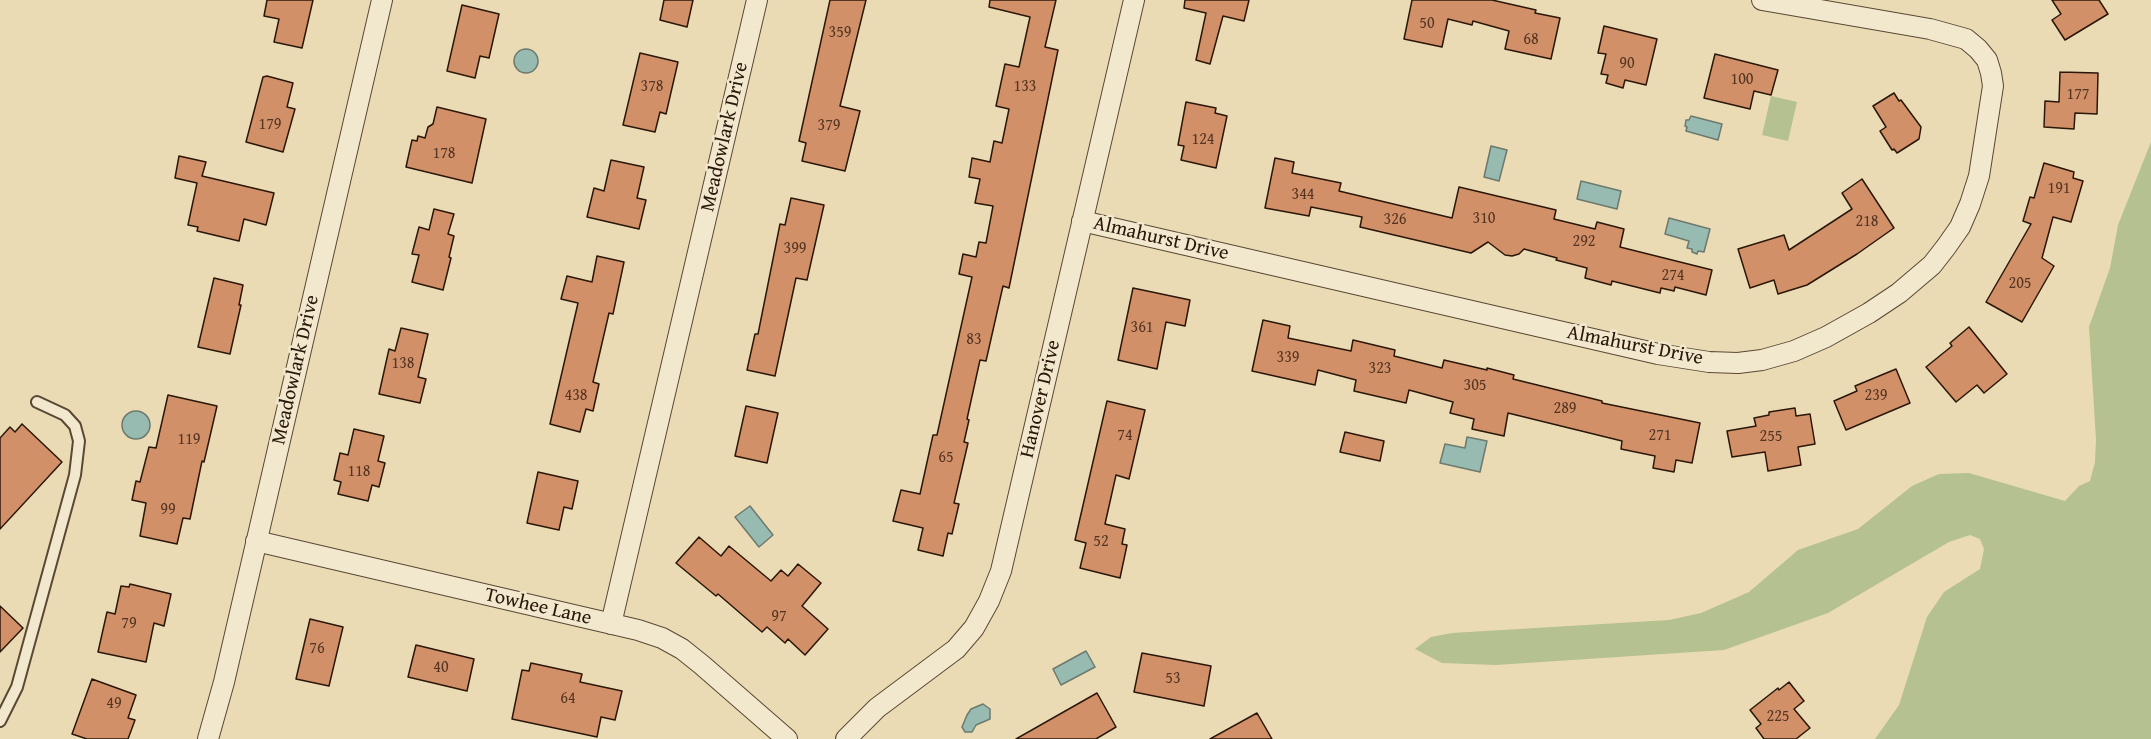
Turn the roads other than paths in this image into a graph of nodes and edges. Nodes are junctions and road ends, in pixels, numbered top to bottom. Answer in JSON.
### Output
{"nodes":[{"id":1,"x":382,"y":0,"type":"edge"},
{"id":2,"x":758,"y":0,"type":"edge"},
{"id":3,"x":1134,"y":0,"type":"edge"},
{"id":4,"x":1762,"y":0,"type":"edge"},
{"id":5,"x":1082,"y":221,"type":"junction"},
{"id":6,"x":37,"y":402,"type":"dead end"},
{"id":7,"x":256,"y":541,"type":"junction"},
{"id":8,"x":611,"y":624,"type":"junction"},
{"id":9,"x":0,"y":721,"type":"edge"},
{"id":10,"x":208,"y":739,"type":"edge"},
{"id":11,"x":787,"y":739,"type":"edge"},
{"id":12,"x":846,"y":739,"type":"edge"}],
"edges":[{"from":1,"to":7,"type":"street","name":"Meadowlark Drive"},
{"from":2,"to":8,"type":"street","name":"Meadowlark Drive"},
{"from":3,"to":5,"type":"street","name":"Hanover Drive"},
{"from":4,"to":5,"type":"street","name":"Almahurst Drive"},
{"from":5,"to":12,"type":"street","name":"Hanover Drive"},
{"from":6,"to":9,"type":"lane"},
{"from":7,"to":8,"type":"street","name":"Towhee Lane"},
{"from":7,"to":10,"type":"street","name":"Meadowlark Drive"},
{"from":8,"to":11,"type":"street","name":"Towhee Lane"}]}
